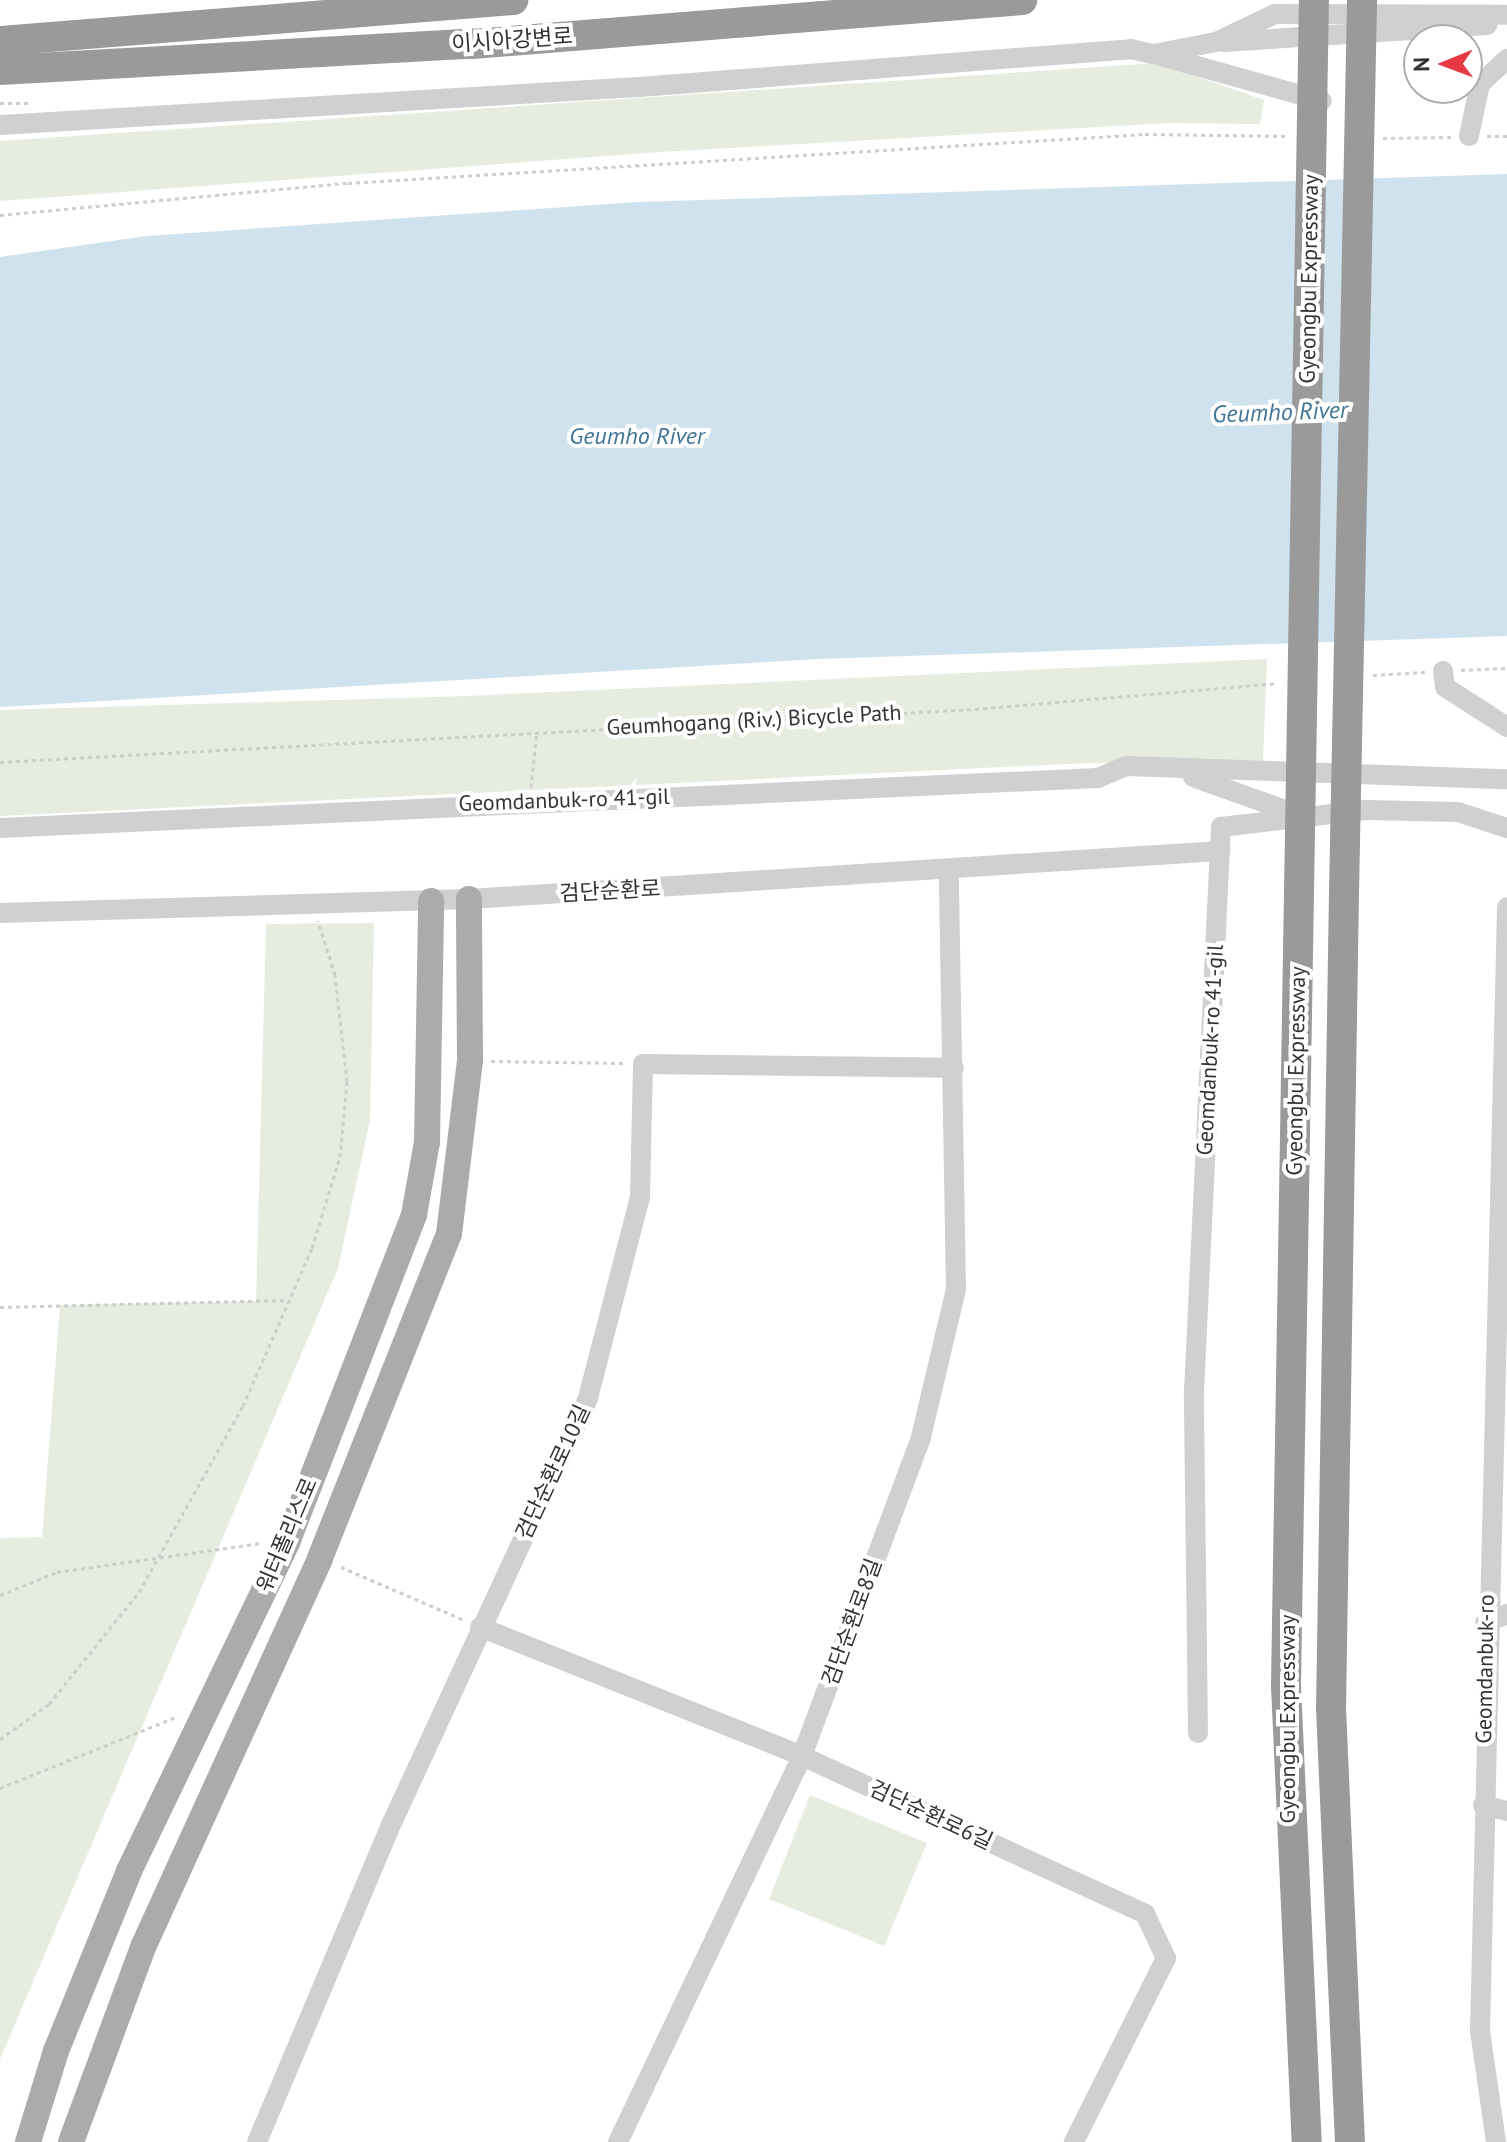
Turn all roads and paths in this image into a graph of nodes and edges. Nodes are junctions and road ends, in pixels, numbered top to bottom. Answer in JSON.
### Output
{"nodes":[{"id":1,"x":391,"y":0,"type":"edge"},
{"id":2,"x":513,"y":0,"type":"edge"},
{"id":3,"x":1022,"y":0,"type":"edge"},
{"id":4,"x":1314,"y":0,"type":"edge"},
{"id":5,"x":1362,"y":0,"type":"edge"},
{"id":6,"x":440,"y":4,"type":"edge"},
{"id":7,"x":1507,"y":17,"type":"edge"},
{"id":8,"x":253,"y":22,"type":"junction"},
{"id":9,"x":0,"y":41,"type":"edge"},
{"id":10,"x":472,"y":44,"type":"junction"},
{"id":11,"x":415,"y":47,"type":"junction"},
{"id":12,"x":1153,"y":54,"type":"junction"},
{"id":13,"x":1507,"y":59,"type":"edge"},
{"id":14,"x":0,"y":70,"type":"edge"},
{"id":15,"x":0,"y":125,"type":"edge"},
{"id":16,"x":1469,"y":136,"type":"junction"},
{"id":17,"x":1507,"y":136,"type":"edge"},
{"id":18,"x":1322,"y":137,"type":"joint"},
{"id":19,"x":1375,"y":138,"type":"dead end"},
{"id":20,"x":0,"y":215,"type":"edge"},
{"id":21,"x":1507,"y":668,"type":"edge"},
{"id":22,"x":1443,"y":671,"type":"junction"},
{"id":23,"x":1365,"y":675,"type":"dead end"},
{"id":24,"x":1290,"y":682,"type":"dead end"},
{"id":25,"x":1507,"y":727,"type":"edge"},
{"id":26,"x":537,"y":731,"type":"junction"},
{"id":27,"x":0,"y":762,"type":"edge"},
{"id":28,"x":1176,"y":771,"type":"junction"},
{"id":29,"x":1507,"y":779,"type":"edge"},
{"id":30,"x":529,"y":802,"type":"junction"},
{"id":31,"x":1306,"y":817,"type":"junction"},
{"id":32,"x":0,"y":828,"type":"edge"},
{"id":33,"x":1507,"y":828,"type":"edge"},
{"id":34,"x":1220,"y":851,"type":"junction"},
{"id":35,"x":949,"y":871,"type":"junction"},
{"id":36,"x":469,"y":899,"type":"junction"},
{"id":37,"x":431,"y":901,"type":"junction"},
{"id":38,"x":312,"y":903,"type":"junction"},
{"id":39,"x":1507,"y":907,"type":"edge"},
{"id":40,"x":0,"y":913,"type":"edge"},
{"id":41,"x":470,"y":1060,"type":"junction"},
{"id":42,"x":643,"y":1064,"type":"junction"},
{"id":43,"x":954,"y":1068,"type":"junction"},
{"id":44,"x":290,"y":1300,"type":"junction"},
{"id":45,"x":0,"y":1307,"type":"edge"},
{"id":46,"x":1501,"y":1369,"type":"edge"},
{"id":47,"x":288,"y":1540,"type":"junction"},
{"id":48,"x":161,"y":1552,"type":"junction"},
{"id":49,"x":320,"y":1558,"type":"junction"},
{"id":50,"x":0,"y":1595,"type":"edge"},
{"id":51,"x":1507,"y":1614,"type":"edge"},
{"id":52,"x":1485,"y":1623,"type":"junction"},
{"id":53,"x":480,"y":1627,"type":"junction"},
{"id":54,"x":210,"y":1704,"type":"junction"},
{"id":55,"x":1198,"y":1733,"type":"dead end"},
{"id":56,"x":0,"y":1739,"type":"edge"},
{"id":57,"x":802,"y":1756,"type":"junction"},
{"id":58,"x":0,"y":1788,"type":"edge"},
{"id":59,"x":1483,"y":1805,"type":"junction"},
{"id":60,"x":1507,"y":1811,"type":"edge"},
{"id":61,"x":28,"y":2142,"type":"edge"},
{"id":62,"x":71,"y":2142,"type":"edge"},
{"id":63,"x":257,"y":2142,"type":"edge"},
{"id":64,"x":618,"y":2142,"type":"edge"},
{"id":65,"x":1074,"y":2142,"type":"edge"},
{"id":66,"x":1307,"y":2142,"type":"edge"},
{"id":67,"x":1350,"y":2142,"type":"edge"},
{"id":68,"x":1496,"y":2142,"type":"edge"}],
"edges":[{"from":1,"to":8,"type":"highway"},
{"from":2,"to":6,"type":"highway","name":"이시아강변로"},
{"from":3,"to":10,"type":"highway","name":"이시아강변로"},
{"from":4,"to":66,"type":"highway","name":"Gyeongbu Expressway","bridge":true},
{"from":5,"to":67,"type":"highway","name":"Gyeongbu Expressway","bridge":true},
{"from":6,"to":8,"type":"highway","name":"이시아강변로"},
{"from":6,"to":10,"type":"highway"},
{"from":6,"to":11,"type":"highway"},
{"from":7,"to":12,"type":"street"},
{"from":8,"to":9,"type":"highway","name":"이시아강변로"},
{"from":10,"to":11,"type":"highway","name":"이시아강변로"},
{"from":11,"to":14,"type":"highway","name":"이시아강변로"},
{"from":12,"to":15,"type":"street"},
{"from":12,"to":18,"type":"street"},
{"from":13,"to":16,"type":"street"},
{"from":16,"to":17,"type":"path"},
{"from":16,"to":19,"type":"path"},
{"from":18,"to":20,"type":"path"},
{"from":21,"to":22,"type":"path"},
{"from":22,"to":23,"type":"path"},
{"from":22,"to":25,"type":"street"},
{"from":24,"to":26,"type":"path","name":"Geumhogang (Riv.) Bicycle Path"},
{"from":26,"to":27,"type":"path","name":"Geumhogang (Riv.) Bicycle Path"},
{"from":26,"to":30,"type":"path"},
{"from":28,"to":29,"type":"street"},
{"from":28,"to":30,"type":"street","name":"Geomdanbuk-ro 41-gil"},
{"from":28,"to":31,"type":"street"},
{"from":30,"to":32,"type":"street","name":"Geomdanbuk-ro 41-gil"},
{"from":31,"to":33,"type":"street"},
{"from":31,"to":34,"type":"street"},
{"from":34,"to":35,"type":"street","name":"검단순환로"},
{"from":34,"to":55,"type":"street","name":"Geomdanbuk-ro 41-gil"},
{"from":35,"to":36,"type":"street","name":"검단순환로"},
{"from":35,"to":43,"type":"street","name":"검단순환로8길"},
{"from":36,"to":37,"type":"street","name":"검단순환로"},
{"from":36,"to":41,"type":"main road","name":"워터폴리스로"},
{"from":37,"to":38,"type":"street","name":"검단순환로"},
{"from":37,"to":47,"type":"main road","name":"워터폴리스로"},
{"from":38,"to":40,"type":"street","name":"검단순환로"},
{"from":38,"to":44,"type":"path"},
{"from":39,"to":46,"type":"street","name":"Geomdanbuk-ro"},
{"from":41,"to":42,"type":"path"},
{"from":41,"to":49,"type":"main road","name":"워터폴리스로"},
{"from":42,"to":43,"type":"street"},
{"from":42,"to":53,"type":"street","name":"검단순환로10길"},
{"from":43,"to":57,"type":"street","name":"검단순환로8길"},
{"from":44,"to":45,"type":"path"},
{"from":44,"to":48,"type":"path"},
{"from":46,"to":52,"type":"street","name":"Geomdanbuk-ro"},
{"from":47,"to":48,"type":"path"},
{"from":47,"to":54,"type":"main road","name":"워터폴리스로"},
{"from":48,"to":50,"type":"path"},
{"from":48,"to":56,"type":"path"},
{"from":49,"to":53,"type":"path"},
{"from":49,"to":62,"type":"main road","name":"워터폴리스로"},
{"from":51,"to":52,"type":"street"},
{"from":52,"to":59,"type":"street","name":"Geomdanbuk-ro"},
{"from":53,"to":57,"type":"street","name":"검단순환로6길"},
{"from":53,"to":63,"type":"street","name":"검단순환로10길"},
{"from":54,"to":58,"type":"path"},
{"from":54,"to":61,"type":"main road","name":"워터폴리스로"},
{"from":57,"to":64,"type":"street","name":"검단순환로8길"},
{"from":57,"to":65,"type":"street","name":"검단순환로6길"},
{"from":59,"to":60,"type":"street"},
{"from":59,"to":68,"type":"street","name":"Geomdanbuk-ro"}]}
